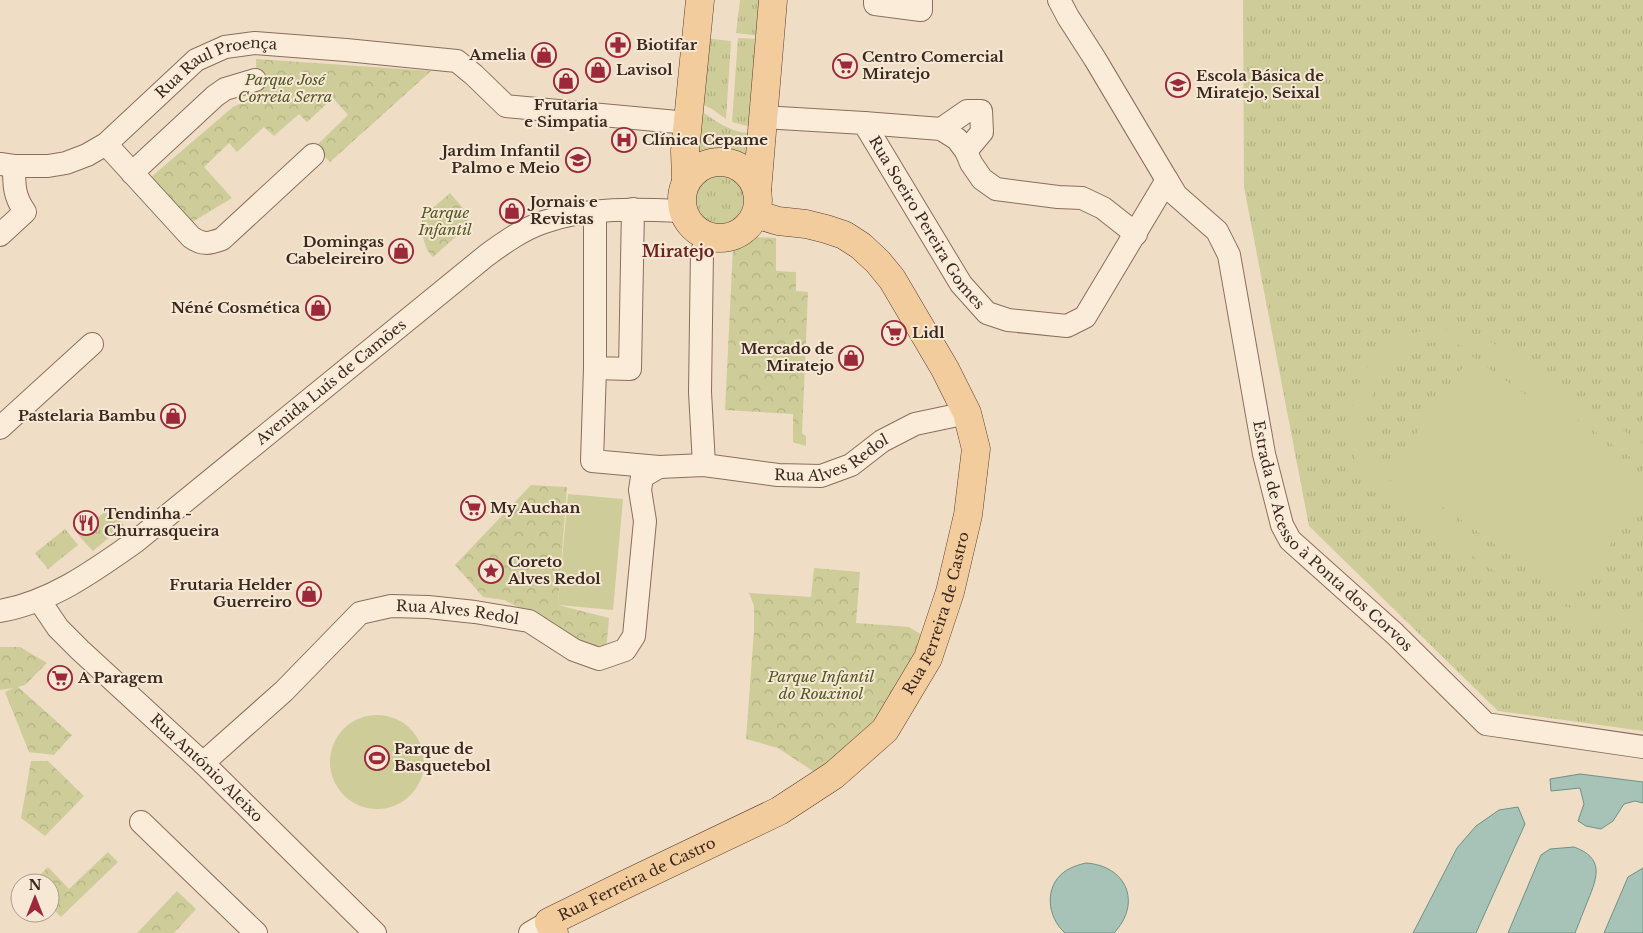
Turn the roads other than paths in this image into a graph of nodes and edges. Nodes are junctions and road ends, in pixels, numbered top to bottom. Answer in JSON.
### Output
{"nodes":[{"id":1,"x":700,"y":0,"type":"edge"},
{"id":2,"x":773,"y":0,"type":"edge"},
{"id":3,"x":875,"y":0,"type":"edge"},
{"id":4,"x":921,"y":0,"type":"edge"},
{"id":5,"x":1058,"y":0,"type":"edge"},
{"id":6,"x":255,"y":80,"type":"dead end"},
{"id":7,"x":762,"y":117,"type":"junction"},
{"id":8,"x":688,"y":122,"type":"junction"},
{"id":9,"x":864,"y":122,"type":"junction"},
{"id":10,"x":941,"y":129,"type":"junction"},
{"id":11,"x":106,"y":144,"type":"junction"},
{"id":12,"x":966,"y":151,"type":"junction"},
{"id":13,"x":313,"y":155,"type":"dead end"},
{"id":14,"x":7,"y":165,"type":"edge"},
{"id":15,"x":132,"y":173,"type":"junction"},
{"id":16,"x":686,"y":180,"type":"junction"},
{"id":17,"x":1167,"y":180,"type":"junction"},
{"id":18,"x":756,"y":202,"type":"junction"},
{"id":19,"x":633,"y":210,"type":"junction"},
{"id":20,"x":595,"y":212,"type":"junction"},
{"id":21,"x":683,"y":212,"type":"junction"},
{"id":22,"x":1136,"y":234,"type":"junction"},
{"id":23,"x":0,"y":235,"type":"edge"},
{"id":24,"x":712,"y":238,"type":"junction"},
{"id":25,"x":92,"y":344,"type":"dead end"},
{"id":26,"x":595,"y":368,"type":"junction"},
{"id":27,"x":967,"y":413,"type":"junction"},
{"id":28,"x":0,"y":428,"type":"edge"},
{"id":29,"x":704,"y":465,"type":"junction"},
{"id":30,"x":659,"y":467,"type":"junction"},
{"id":31,"x":39,"y":600,"type":"junction"},
{"id":32,"x":0,"y":611,"type":"edge"},
{"id":33,"x":1643,"y":747,"type":"edge"},
{"id":34,"x":203,"y":763,"type":"junction"},
{"id":35,"x":141,"y":822,"type":"dead end"},
{"id":36,"x":544,"y":929,"type":"edge"},
{"id":37,"x":251,"y":932,"type":"edge"},
{"id":38,"x":376,"y":933,"type":"edge"}],
"edges":[{"from":1,"to":8,"type":"main road"},
{"from":2,"to":7,"type":"main road"},
{"from":3,"to":4,"type":"street"},
{"from":5,"to":17,"type":"street"},
{"from":6,"to":15,"type":"street"},
{"from":7,"to":9,"type":"street","name":"Rua Soeiro Pereira Gomes"},
{"from":7,"to":18,"type":"main road"},
{"from":8,"to":11,"type":"street","name":"Rua Raul Proença"},
{"from":8,"to":16,"type":"main road"},
{"from":9,"to":10,"type":"street"},
{"from":9,"to":22,"type":"street","name":"Rua Soeiro Pereira Gomes"},
{"from":10,"to":12,"type":"street"},
{"from":10,"to":12,"type":"street"},
{"from":11,"to":14,"type":"street","name":"Rua Raul Proença"},
{"from":11,"to":15,"type":"street"},
{"from":12,"to":22,"type":"street"},
{"from":13,"to":15,"type":"street"},
{"from":14,"to":23,"type":"street"},
{"from":16,"to":18,"type":"main road"},
{"from":16,"to":21,"type":"main road"},
{"from":17,"to":22,"type":"street","name":"Rua Soeiro Pereira Gomes"},
{"from":17,"to":33,"type":"street","name":"Estrada de Acesso à Ponta dos Corvos"},
{"from":18,"to":24,"type":"main road"},
{"from":18,"to":27,"type":"main road","name":"Rua Ferreira de Castro"},
{"from":19,"to":20,"type":"street","name":"Avenida Luís de Camões"},
{"from":19,"to":21,"type":"street","name":"Avenida Luís de Camões"},
{"from":19,"to":26,"type":"street"},
{"from":20,"to":26,"type":"street"},
{"from":20,"to":31,"type":"street","name":"Avenida Luís de Camões"},
{"from":21,"to":24,"type":"main road"},
{"from":24,"to":29,"type":"street"},
{"from":25,"to":28,"type":"street"},
{"from":26,"to":30,"type":"street","name":"Rua Alves Redol"},
{"from":27,"to":29,"type":"street","name":"Rua Alves Redol"},
{"from":27,"to":36,"type":"main road","name":"Rua Ferreira de Castro"},
{"from":29,"to":30,"type":"street","name":"Rua Alves Redol"},
{"from":30,"to":34,"type":"street","name":"Rua Alves Redol"},
{"from":31,"to":32,"type":"street","name":"Avenida Luís de Camões"},
{"from":31,"to":34,"type":"street","name":"Rua António Aleixo"},
{"from":34,"to":38,"type":"street","name":"Rua António Aleixo"},
{"from":35,"to":37,"type":"street"}]}
